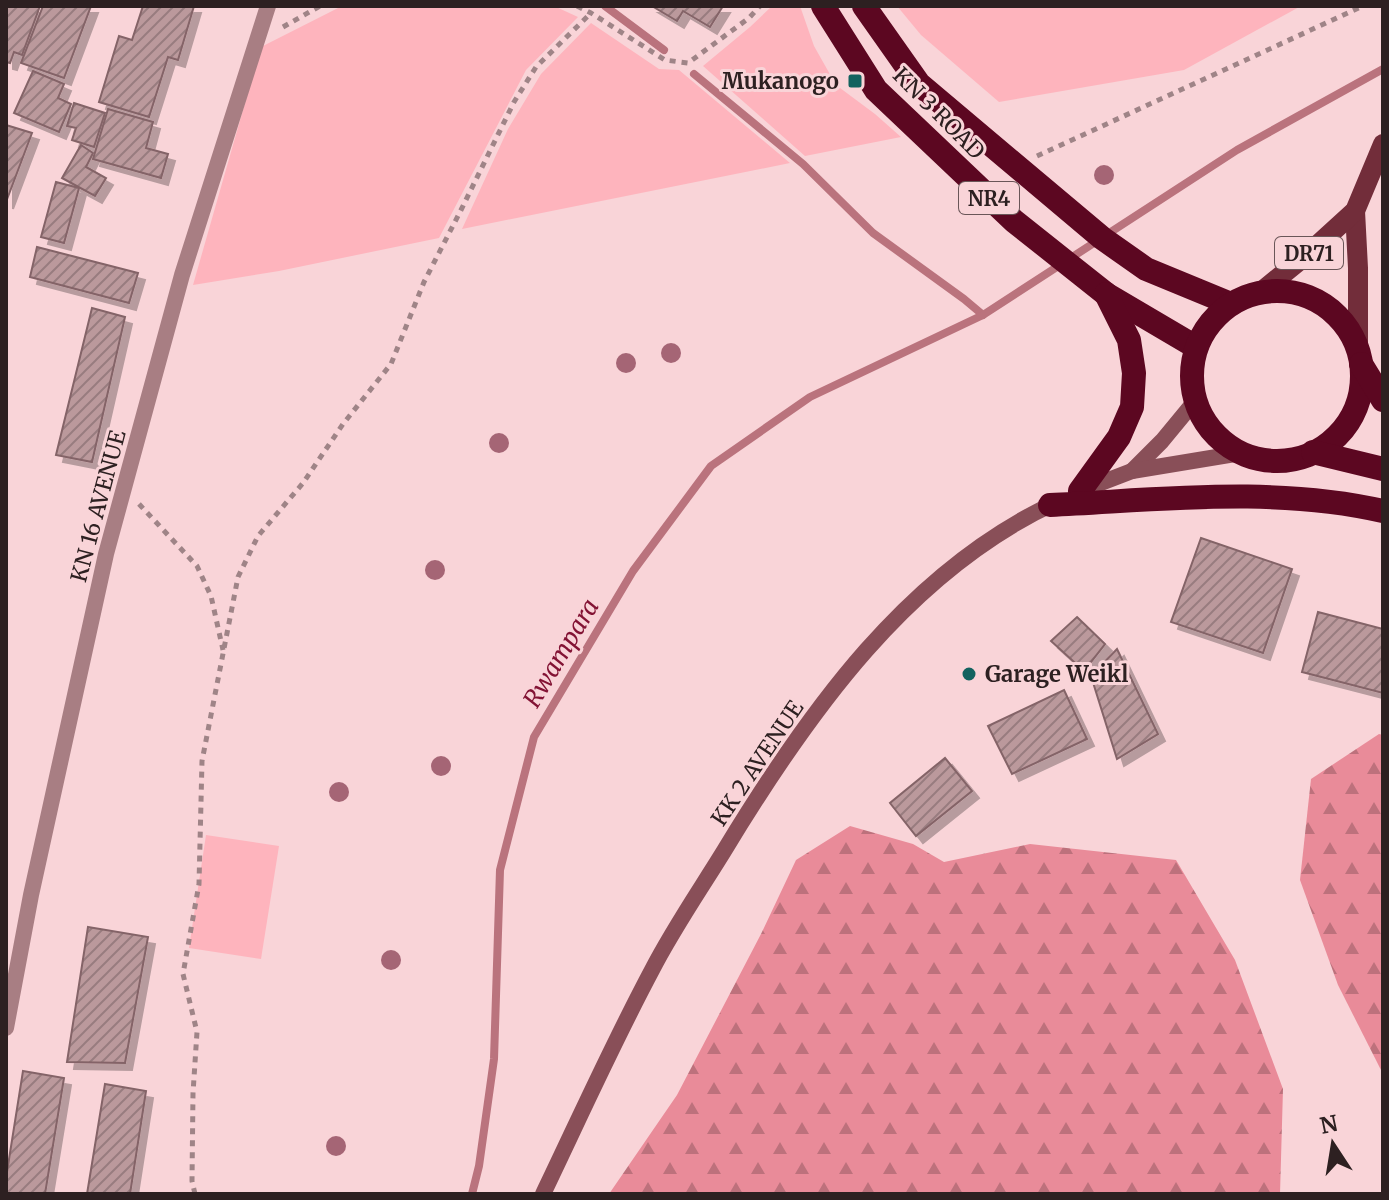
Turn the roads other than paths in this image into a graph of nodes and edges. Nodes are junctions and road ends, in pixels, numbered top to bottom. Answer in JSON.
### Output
{"nodes":[{"id":1,"x":268,"y":6,"type":"edge"},
{"id":2,"x":823,"y":6,"type":"edge"},
{"id":3,"x":864,"y":6,"type":"edge"},
{"id":4,"x":1383,"y":144,"type":"edge"},
{"id":5,"x":1355,"y":211,"type":"junction"},
{"id":6,"x":1261,"y":292,"type":"junction"},
{"id":7,"x":1106,"y":294,"type":"junction"},
{"id":8,"x":1231,"y":304,"type":"junction"},
{"id":9,"x":1196,"y":347,"type":"junction"},
{"id":10,"x":1360,"y":356,"type":"junction"},
{"id":11,"x":1383,"y":400,"type":"edge"},
{"id":12,"x":1195,"y":401,"type":"junction"},
{"id":13,"x":1313,"y":452,"type":"junction"},
{"id":14,"x":1241,"y":453,"type":"junction"},
{"id":15,"x":1383,"y":469,"type":"edge"},
{"id":16,"x":1132,"y":471,"type":"junction"},
{"id":17,"x":1080,"y":491,"type":"junction"},
{"id":18,"x":1050,"y":505,"type":"junction"},
{"id":19,"x":1383,"y":511,"type":"edge"},
{"id":20,"x":6,"y":1028,"type":"edge"},
{"id":21,"x":543,"y":1194,"type":"edge"}],
"edges":[{"from":1,"to":20,"type":"street","name":"KN 16 AVENUE"},
{"from":2,"to":7,"type":"highway","name":"KN 3 ROAD","number":"NR4"},
{"from":3,"to":8,"type":"highway","name":"KN 3 ROAD","number":"NR4"},
{"from":4,"to":5,"type":"main road","number":"DR71"},
{"from":5,"to":6,"type":"main road","number":"DR71"},
{"from":5,"to":10,"type":"main road","number":"DR71"},
{"from":6,"to":8,"type":"highway"},
{"from":6,"to":10,"type":"highway"},
{"from":7,"to":9,"type":"highway","name":"KN 3 ROAD","number":"NR4"},
{"from":7,"to":17,"type":"highway"},
{"from":8,"to":9,"type":"highway"},
{"from":9,"to":12,"type":"highway"},
{"from":10,"to":11,"type":"highway"},
{"from":10,"to":13,"type":"highway"},
{"from":12,"to":14,"type":"highway"},
{"from":12,"to":16,"type":"main road","name":"KK 2 AVENUE"},
{"from":13,"to":14,"type":"highway"},
{"from":13,"to":15,"type":"highway"},
{"from":14,"to":16,"type":"main road","name":"KK 2 AVENUE"},
{"from":16,"to":17,"type":"main road","name":"KK 2 AVENUE"},
{"from":17,"to":18,"type":"main road","name":"KK 2 AVENUE"},
{"from":18,"to":19,"type":"highway"},
{"from":18,"to":21,"type":"main road","name":"KK 2 AVENUE"}]}
